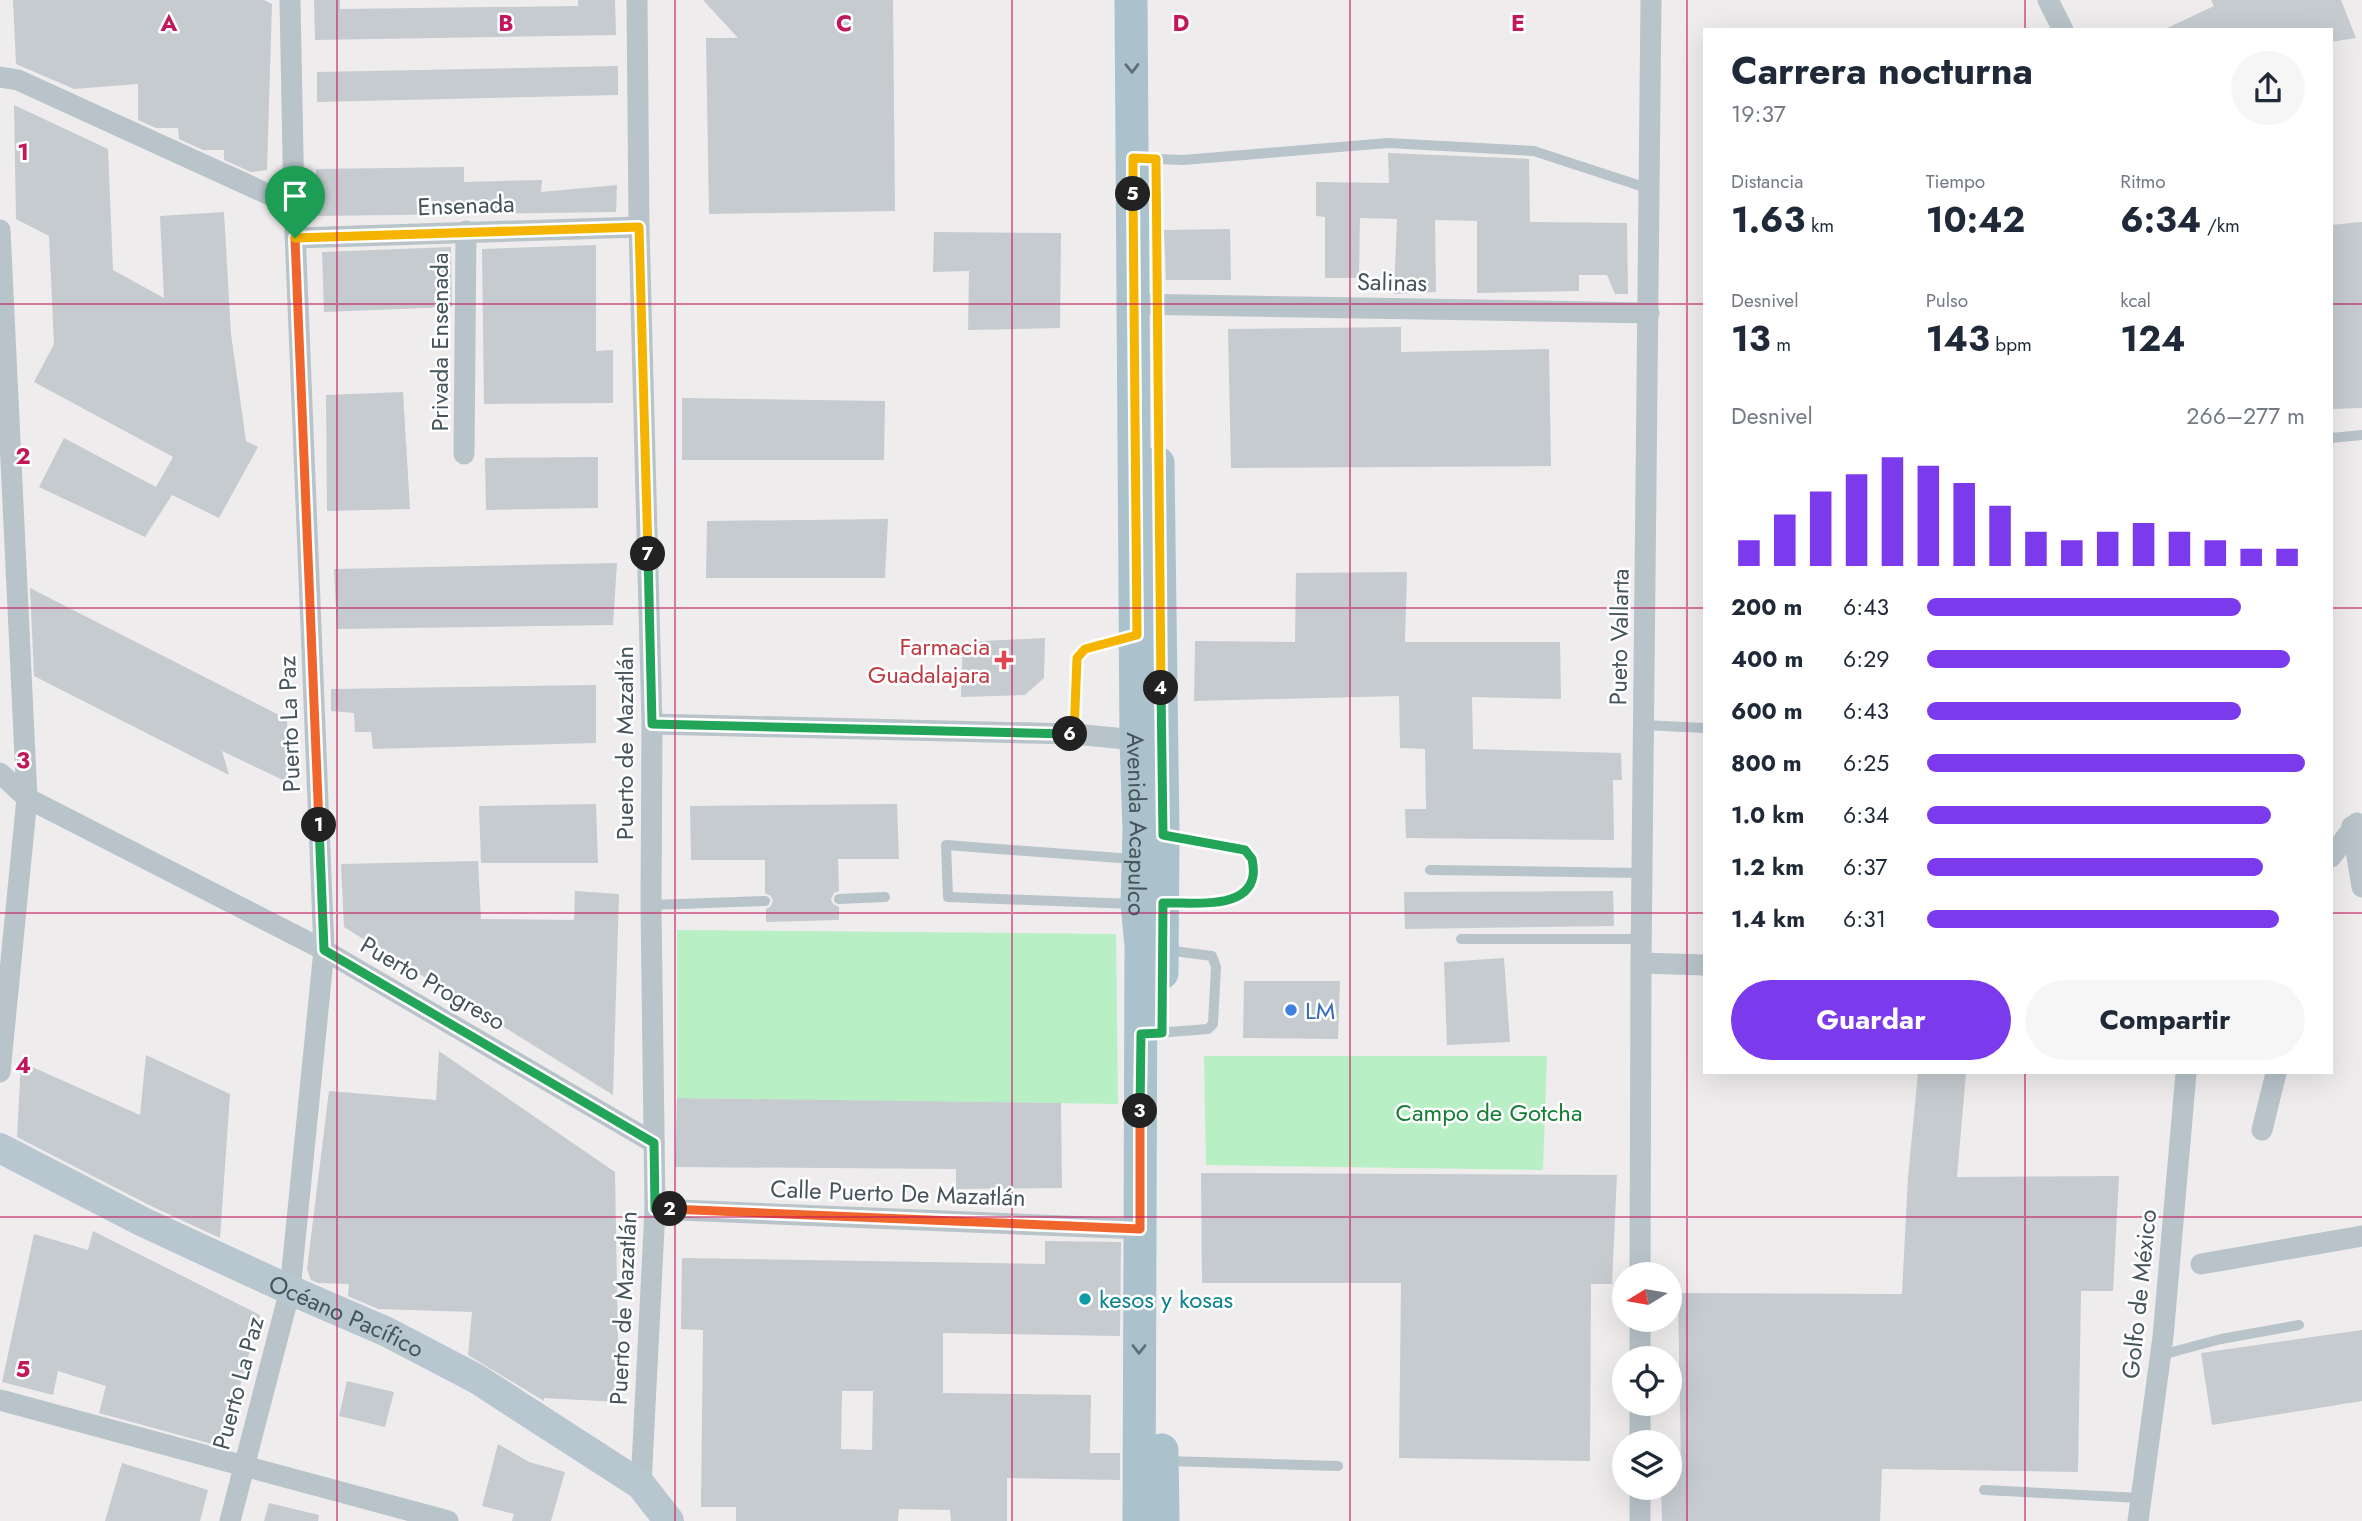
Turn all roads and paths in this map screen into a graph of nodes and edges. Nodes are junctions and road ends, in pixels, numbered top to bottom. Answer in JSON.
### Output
{"nodes":[{"id":1,"x":290,"y":0,"type":"edge"},
{"id":2,"x":637,"y":0,"type":"edge"},
{"id":3,"x":1131,"y":0,"type":"edge"},
{"id":4,"x":1154,"y":0,"type":"edge"},
{"id":5,"x":1651,"y":0,"type":"edge"},
{"id":6,"x":2048,"y":0,"type":"edge"},
{"id":7,"x":2062,"y":28,"type":"edge"},
{"id":8,"x":0,"y":77,"type":"edge"},
{"id":9,"x":1145,"y":158,"type":"junction"},
{"id":10,"x":1650,"y":189,"type":"junction"},
{"id":11,"x":294,"y":206,"type":"junction"},
{"id":12,"x":639,"y":227,"type":"junction"},
{"id":13,"x":0,"y":230,"type":"edge"},
{"id":14,"x":466,"y":231,"type":"junction"},
{"id":15,"x":295,"y":238,"type":"junction"},
{"id":16,"x":1145,"y":304,"type":"junction"},
{"id":17,"x":1649,"y":313,"type":"junction"},
{"id":18,"x":2362,"y":435,"type":"edge"},
{"id":19,"x":2333,"y":438,"type":"edge"},
{"id":20,"x":464,"y":454,"type":"dead end"},
{"id":21,"x":1137,"y":635,"type":"junction"},
{"id":22,"x":652,"y":724,"type":"junction"},
{"id":23,"x":1644,"y":725,"type":"junction"},
{"id":24,"x":1703,"y":728,"type":"edge"},
{"id":25,"x":1074,"y":734,"type":"junction"},
{"id":26,"x":1136,"y":740,"type":"junction"},
{"id":27,"x":0,"y":773,"type":"edge"},
{"id":28,"x":27,"y":798,"type":"junction"},
{"id":29,"x":2357,"y":823,"type":"edge"},
{"id":30,"x":1147,"y":841,"type":"junction"},
{"id":31,"x":2333,"y":854,"type":"edge"},
{"id":32,"x":1430,"y":870,"type":"dead end"},
{"id":33,"x":1642,"y":873,"type":"junction"},
{"id":34,"x":2362,"y":887,"type":"edge"},
{"id":35,"x":886,"y":897,"type":"dead end"},
{"id":36,"x":839,"y":899,"type":"dead end"},
{"id":37,"x":765,"y":901,"type":"dead end"},
{"id":38,"x":1150,"y":904,"type":"junction"},
{"id":39,"x":651,"y":905,"type":"junction"},
{"id":40,"x":1461,"y":939,"type":"dead end"},
{"id":41,"x":1641,"y":939,"type":"junction"},
{"id":42,"x":1151,"y":948,"type":"junction"},
{"id":43,"x":324,"y":950,"type":"junction"},
{"id":44,"x":1641,"y":964,"type":"junction"},
{"id":45,"x":1703,"y":965,"type":"edge"},
{"id":46,"x":1152,"y":1034,"type":"junction"},
{"id":47,"x":0,"y":1072,"type":"edge"},
{"id":48,"x":2186,"y":1074,"type":"edge"},
{"id":49,"x":2276,"y":1074,"type":"edge"},
{"id":50,"x":2262,"y":1130,"type":"dead end"},
{"id":51,"x":654,"y":1143,"type":"junction"},
{"id":52,"x":0,"y":1148,"type":"edge"},
{"id":53,"x":655,"y":1209,"type":"junction"},
{"id":54,"x":1140,"y":1229,"type":"junction"},
{"id":55,"x":2362,"y":1236,"type":"edge"},
{"id":56,"x":1640,"y":1262,"type":"edge"},
{"id":57,"x":2202,"y":1264,"type":"dead end"},
{"id":58,"x":290,"y":1290,"type":"junction"},
{"id":59,"x":2299,"y":1325,"type":"dead end"},
{"id":60,"x":2161,"y":1355,"type":"junction"},
{"id":61,"x":0,"y":1400,"type":"edge"},
{"id":62,"x":1151,"y":1460,"type":"junction"},
{"id":63,"x":244,"y":1465,"type":"junction"},
{"id":64,"x":1338,"y":1466,"type":"dead end"},
{"id":65,"x":641,"y":1485,"type":"junction"},
{"id":66,"x":1984,"y":1490,"type":"dead end"},
{"id":67,"x":2141,"y":1498,"type":"junction"},
{"id":68,"x":1640,"y":1500,"type":"edge"},
{"id":69,"x":438,"y":1520,"type":"edge"},
{"id":70,"x":230,"y":1521,"type":"edge"},
{"id":71,"x":669,"y":1521,"type":"edge"},
{"id":72,"x":1139,"y":1521,"type":"edge"},
{"id":73,"x":1163,"y":1521,"type":"edge"},
{"id":74,"x":1640,"y":1521,"type":"edge"},
{"id":75,"x":2138,"y":1521,"type":"edge"}],
"edges":[{"from":1,"to":11,"type":"street","name":"Puerto La Paz"},
{"from":2,"to":12,"type":"street","name":"Puerto de Mazatlán"},
{"from":3,"to":9,"type":"main road","name":"Avenida Acapulco","one_way":true},
{"from":4,"to":9,"type":"main road","name":"Avenida Acapulco"},
{"from":5,"to":10,"type":"street","name":"Pueto Vallarta"},
{"from":6,"to":7,"type":"street"},
{"from":8,"to":11,"type":"street"},
{"from":9,"to":10,"type":"lane"},
{"from":9,"to":16,"type":"main road","name":"Avenida Acapulco"},
{"from":10,"to":17,"type":"street","name":"Pueto Vallarta"},
{"from":11,"to":15,"type":"street","name":"Puerto La Paz"},
{"from":12,"to":14,"type":"street","name":"Ensenada"},
{"from":12,"to":22,"type":"street","name":"Puerto de Mazatlán"},
{"from":13,"to":28,"type":"street"},
{"from":14,"to":15,"type":"street","name":"Ensenada"},
{"from":14,"to":20,"type":"street","name":"Privada Ensenada"},
{"from":15,"to":43,"type":"street","name":"Puerto La Paz"},
{"from":16,"to":17,"type":"street","name":"Salinas"},
{"from":16,"to":21,"type":"main road","name":"Avenida Acapulco"},
{"from":16,"to":30,"type":"main road","name":"Avenida Acapulco"},
{"from":17,"to":23,"type":"street","name":"Pueto Vallarta"},
{"from":18,"to":19,"type":"lane"},
{"from":21,"to":25,"type":"lane"},
{"from":21,"to":26,"type":"main road","name":"Avenida Acapulco"},
{"from":22,"to":25,"type":"street"},
{"from":22,"to":39,"type":"street","name":"Puerto de Mazatlán"},
{"from":23,"to":24,"type":"lane"},
{"from":23,"to":33,"type":"street","name":"Pueto Vallarta"},
{"from":25,"to":26,"type":"street"},
{"from":26,"to":30,"type":"main road","name":"Avenida Acapulco"},
{"from":27,"to":28,"type":"street","name":"Puerto Progreso"},
{"from":28,"to":43,"type":"street","name":"Puerto Progreso"},
{"from":28,"to":47,"type":"street"},
{"from":29,"to":31,"type":"street"},
{"from":29,"to":34,"type":"street"},
{"from":30,"to":38,"type":"main road","name":"Avenida Acapulco"},
{"from":30,"to":38,"type":"lane"},
{"from":30,"to":38,"type":"lane"},
{"from":32,"to":33,"type":"lane"},
{"from":33,"to":41,"type":"street","name":"Pueto Vallarta"},
{"from":35,"to":36,"type":"lane"},
{"from":37,"to":39,"type":"lane"},
{"from":38,"to":42,"type":"main road","name":"Avenida Acapulco"},
{"from":39,"to":51,"type":"street","name":"Puerto de Mazatlán"},
{"from":40,"to":41,"type":"lane"},
{"from":41,"to":44,"type":"street","name":"Pueto Vallarta"},
{"from":42,"to":46,"type":"main road","name":"Avenida Acapulco"},
{"from":42,"to":46,"type":"lane"},
{"from":43,"to":51,"type":"street","name":"Puerto Progreso"},
{"from":43,"to":58,"type":"street","name":"Puerto La Paz"},
{"from":44,"to":45,"type":"street"},
{"from":44,"to":56,"type":"street","name":"Pueto Vallarta"},
{"from":46,"to":54,"type":"main road","name":"Avenida Acapulco"},
{"from":46,"to":62,"type":"main road","name":"Avenida Acapulco"},
{"from":48,"to":60,"type":"street","name":"Golfo de México"},
{"from":49,"to":50,"type":"street"},
{"from":51,"to":53,"type":"street","name":"Puerto de Mazatlán"},
{"from":52,"to":58,"type":"street","name":"Océano Pacífico"},
{"from":53,"to":54,"type":"street","name":"Calle Puerto De Mazatlán"},
{"from":53,"to":65,"type":"street","name":"Puerto de Mazatlán"},
{"from":54,"to":62,"type":"main road","name":"Avenida Acapulco","one_way":true},
{"from":55,"to":57,"type":"street"},
{"from":58,"to":63,"type":"street","name":"Puerto La Paz"},
{"from":58,"to":65,"type":"street","name":"Océano Pacífico"},
{"from":59,"to":60,"type":"lane"},
{"from":60,"to":67,"type":"street","name":"Golfo de México"},
{"from":61,"to":63,"type":"street"},
{"from":62,"to":64,"type":"lane"},
{"from":62,"to":72,"type":"main road","name":"Avenida Acapulco"},
{"from":62,"to":73,"type":"main road","name":"Avenida Acapulco"},
{"from":63,"to":69,"type":"street"},
{"from":63,"to":70,"type":"street","name":"Puerto La Paz"},
{"from":65,"to":71,"type":"street","name":"Océano Pacífico"},
{"from":66,"to":67,"type":"lane"},
{"from":67,"to":75,"type":"street","name":"Golfo de México"},
{"from":68,"to":74,"type":"street"}]}
